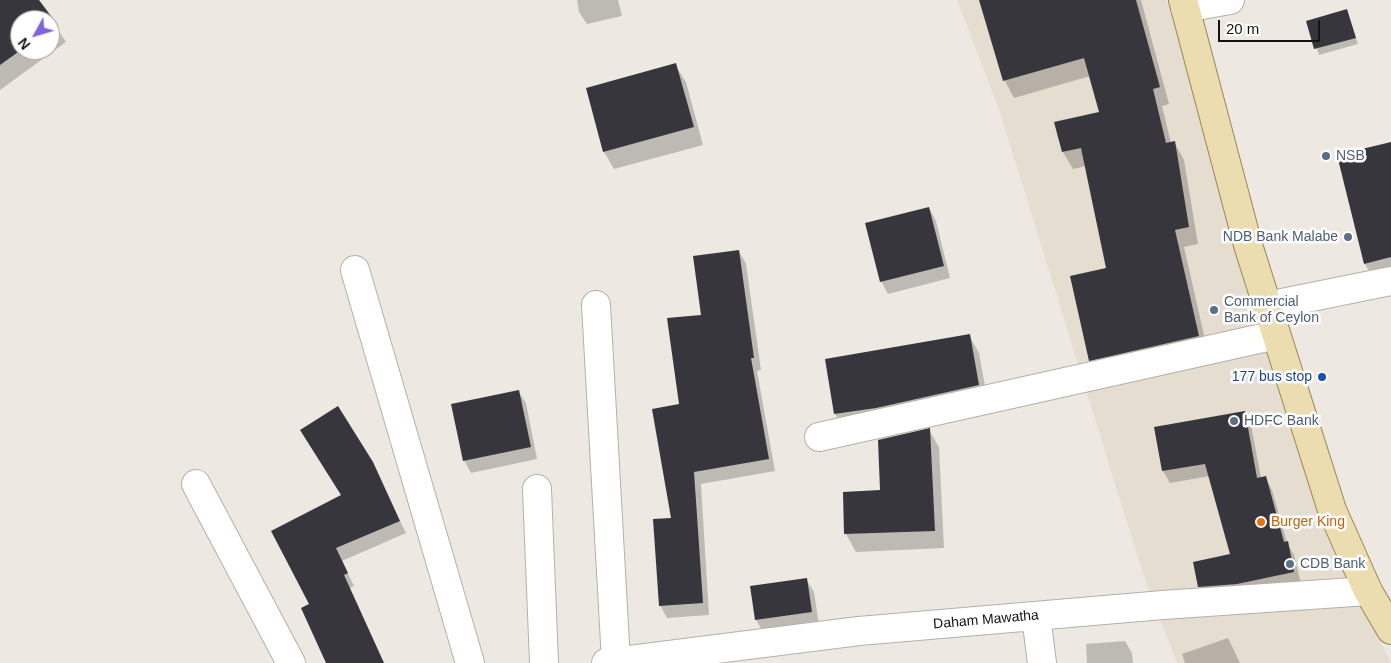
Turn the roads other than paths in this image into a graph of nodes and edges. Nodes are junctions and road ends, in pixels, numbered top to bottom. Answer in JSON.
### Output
{"nodes":[{"id":1,"x":1230,"y":0,"type":"edge"},
{"id":2,"x":1184,"y":4,"type":"edge"},
{"id":3,"x":355,"y":270,"type":"dead end"},
{"id":4,"x":1391,"y":281,"type":"edge"},
{"id":5,"x":596,"y":305,"type":"dead end"},
{"id":6,"x":1267,"y":306,"type":"junction"},
{"id":7,"x":1276,"y":335,"type":"junction"},
{"id":8,"x":819,"y":437,"type":"dead end"},
{"id":9,"x":196,"y":484,"type":"dead end"},
{"id":10,"x":536,"y":489,"type":"dead end"},
{"id":11,"x":1368,"y":590,"type":"junction"},
{"id":12,"x":1036,"y":616,"type":"junction"},
{"id":13,"x":1391,"y":630,"type":"edge"},
{"id":14,"x":611,"y":662,"type":"edge"},
{"id":15,"x":291,"y":663,"type":"edge"},
{"id":16,"x":470,"y":663,"type":"edge"},
{"id":17,"x":544,"y":663,"type":"edge"},
{"id":18,"x":1042,"y":663,"type":"edge"}],
"edges":[{"from":1,"to":2,"type":"street"},
{"from":2,"to":6,"type":"main road"},
{"from":3,"to":16,"type":"street"},
{"from":4,"to":6,"type":"street"},
{"from":5,"to":14,"type":"street"},
{"from":6,"to":7,"type":"main road"},
{"from":7,"to":8,"type":"street"},
{"from":7,"to":11,"type":"main road"},
{"from":9,"to":15,"type":"street"},
{"from":10,"to":17,"type":"street"},
{"from":11,"to":12,"type":"street","name":"Daham Mawatha"},
{"from":11,"to":13,"type":"main road"},
{"from":12,"to":14,"type":"street","name":"Daham Mawatha"},
{"from":12,"to":18,"type":"street"}]}
